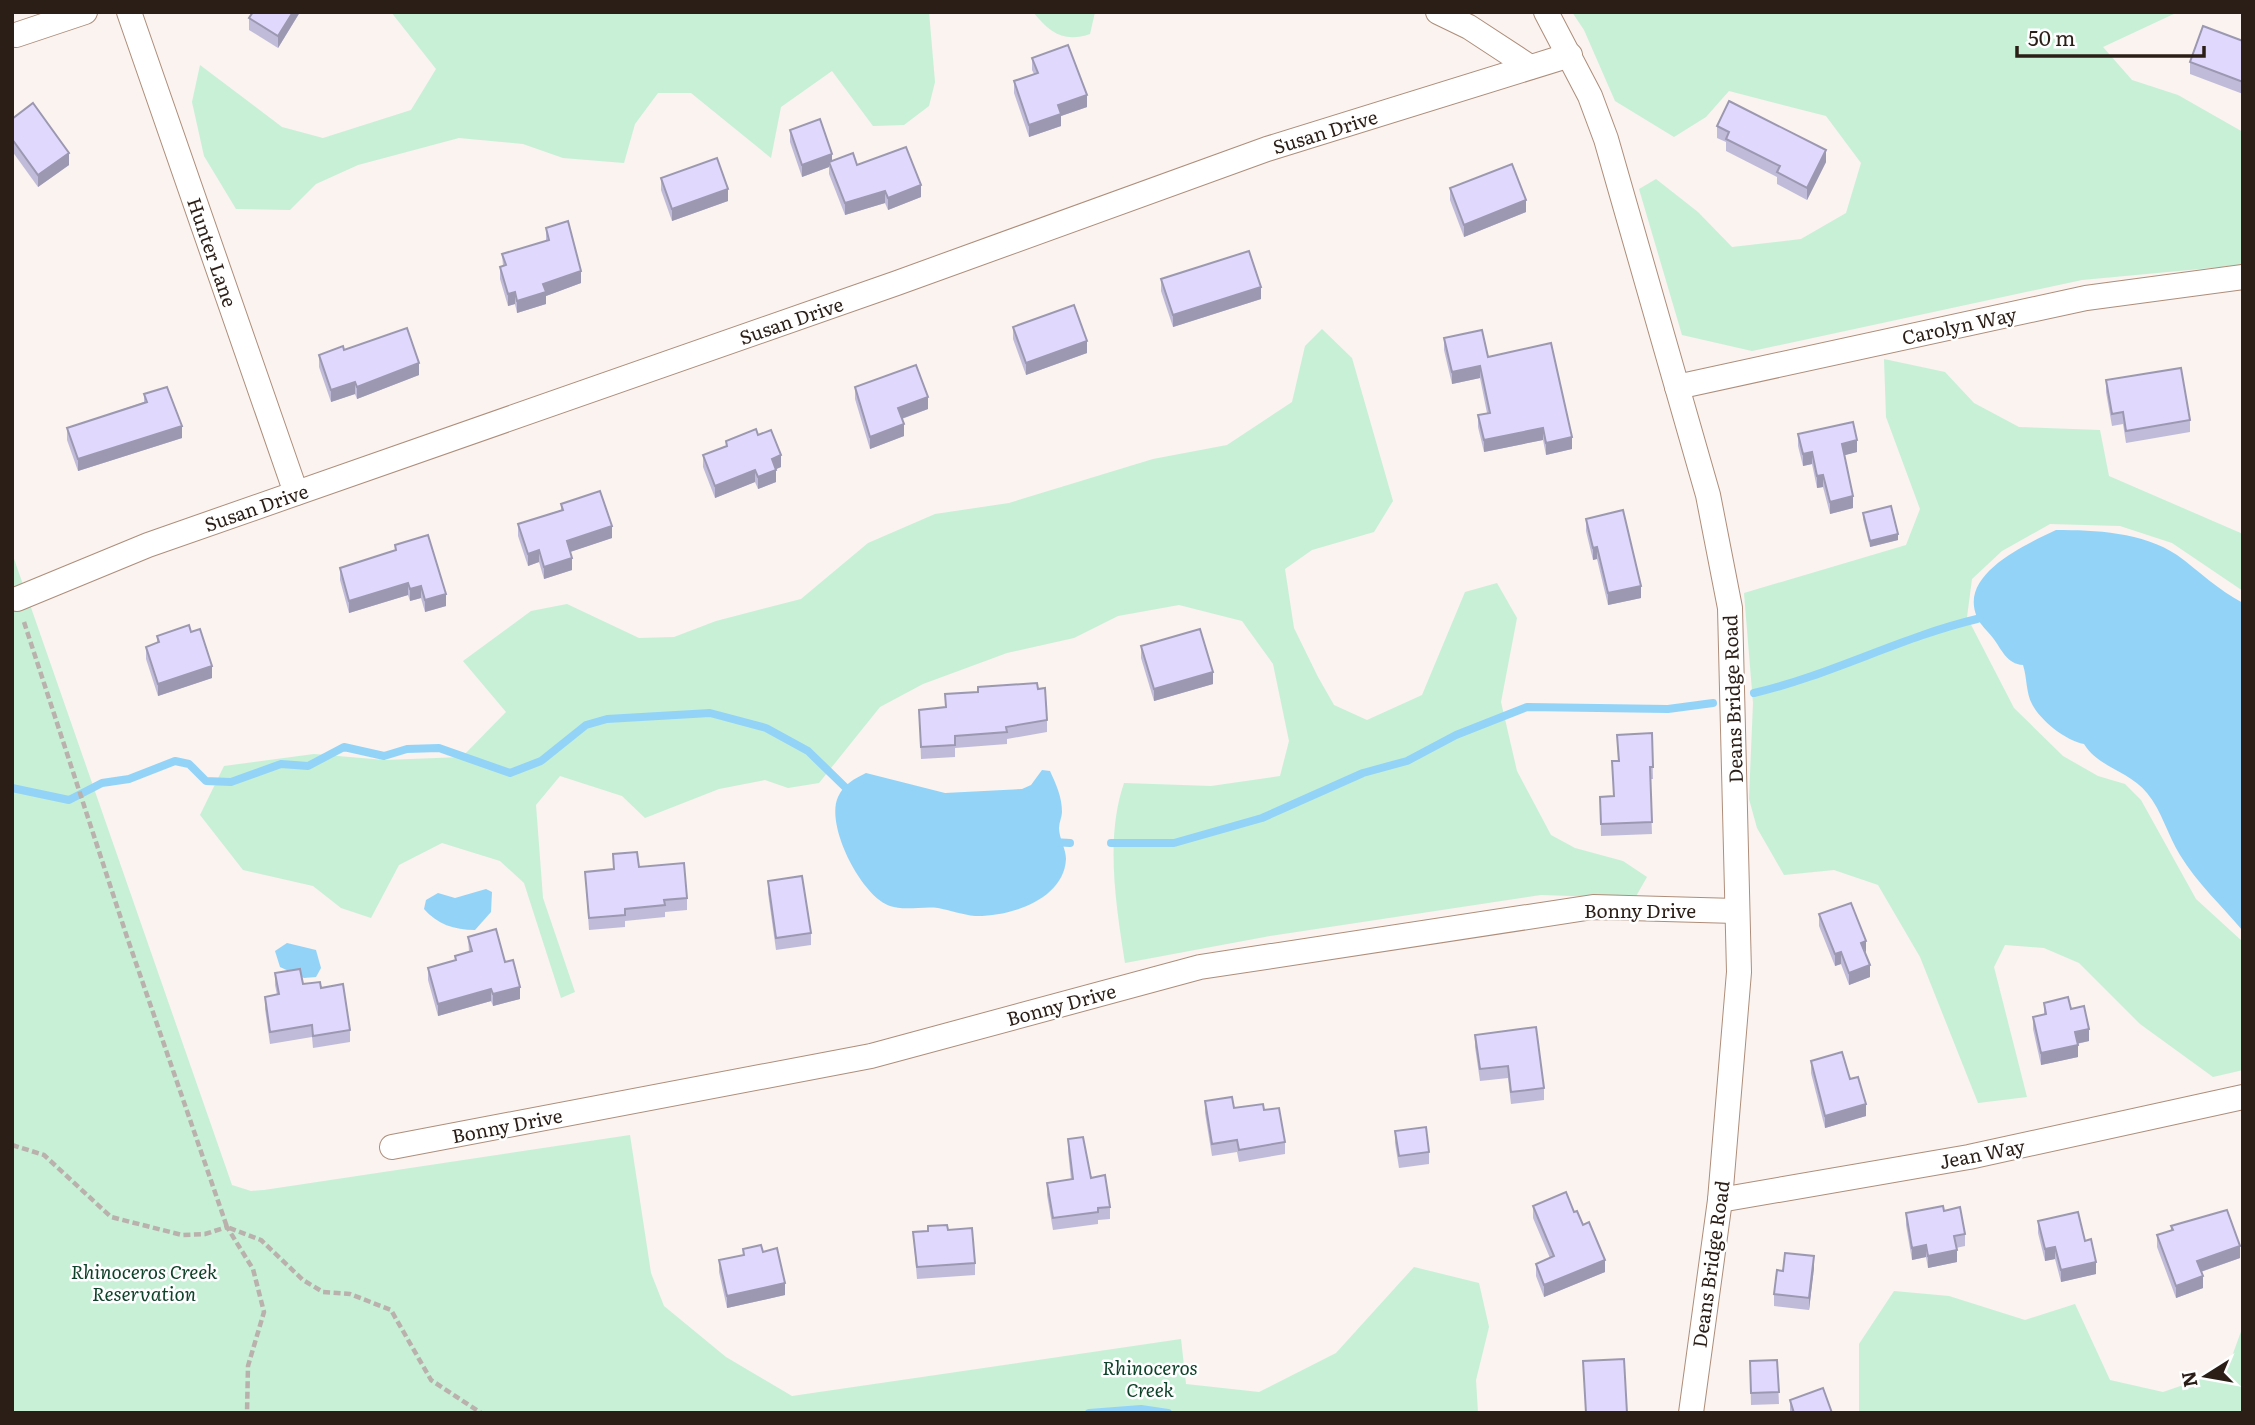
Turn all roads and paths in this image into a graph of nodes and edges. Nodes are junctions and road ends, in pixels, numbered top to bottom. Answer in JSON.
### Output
{"nodes":[{"id":1,"x":85,"y":12,"type":"edge"},
{"id":2,"x":129,"y":12,"type":"edge"},
{"id":3,"x":1438,"y":12,"type":"edge"},
{"id":4,"x":1546,"y":12,"type":"edge"},
{"id":5,"x":16,"y":35,"type":"dead end"},
{"id":6,"x":1570,"y":54,"type":"junction"},
{"id":7,"x":1530,"y":67,"type":"junction"},
{"id":8,"x":2243,"y":277,"type":"edge"},
{"id":9,"x":1677,"y":387,"type":"junction"},
{"id":10,"x":296,"y":492,"type":"junction"},
{"id":11,"x":17,"y":599,"type":"joint"},
{"id":12,"x":1736,"y":911,"type":"junction"},
{"id":13,"x":2243,"y":1097,"type":"edge"},
{"id":14,"x":12,"y":1145,"type":"edge"},
{"id":15,"x":392,"y":1147,"type":"dead end"},
{"id":16,"x":1720,"y":1200,"type":"junction"},
{"id":17,"x":227,"y":1227,"type":"junction"},
{"id":18,"x":247,"y":1413,"type":"edge"},
{"id":19,"x":481,"y":1413,"type":"edge"},
{"id":20,"x":1691,"y":1413,"type":"edge"}],
"edges":[{"from":1,"to":5,"type":"street"},
{"from":2,"to":10,"type":"street","name":"Hunter Lane"},
{"from":3,"to":7,"type":"street"},
{"from":4,"to":6,"type":"street","name":"Deans Bridge Road"},
{"from":6,"to":7,"type":"street","name":"Susan Drive"},
{"from":6,"to":9,"type":"street","name":"Deans Bridge Road"},
{"from":7,"to":10,"type":"street","name":"Susan Drive"},
{"from":8,"to":9,"type":"street","name":"Carolyn Way"},
{"from":9,"to":12,"type":"street","name":"Deans Bridge Road"},
{"from":10,"to":11,"type":"street","name":"Susan Drive"},
{"from":11,"to":17,"type":"path"},
{"from":12,"to":15,"type":"street","name":"Bonny Drive"},
{"from":12,"to":16,"type":"street","name":"Deans Bridge Road"},
{"from":13,"to":16,"type":"street","name":"Jean Way"},
{"from":14,"to":17,"type":"path"},
{"from":16,"to":20,"type":"street","name":"Deans Bridge Road"},
{"from":17,"to":18,"type":"path"},
{"from":17,"to":19,"type":"path"}]}
